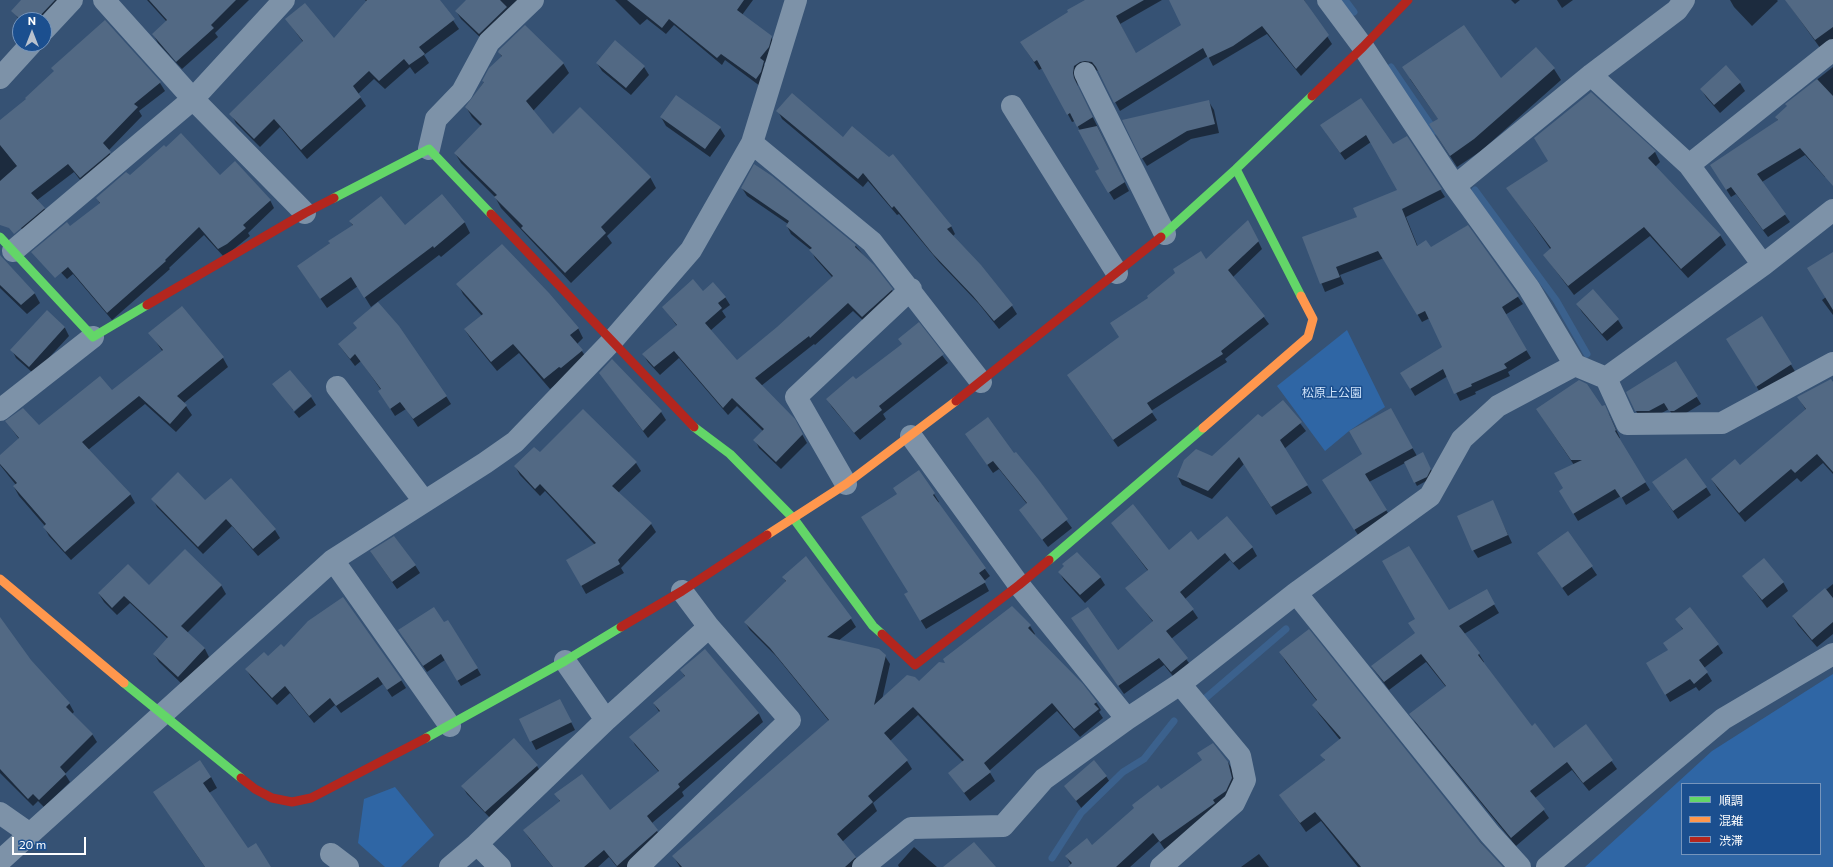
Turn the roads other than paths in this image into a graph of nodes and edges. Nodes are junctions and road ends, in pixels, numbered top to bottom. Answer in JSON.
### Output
{"nodes":[{"id":1,"x":72,"y":0,"type":"edge"},
{"id":2,"x":104,"y":0,"type":"edge"},
{"id":3,"x":284,"y":0,"type":"edge"},
{"id":4,"x":533,"y":0,"type":"edge"},
{"id":5,"x":796,"y":0,"type":"edge"},
{"id":6,"x":1328,"y":0,"type":"edge"},
{"id":7,"x":1408,"y":0,"type":"edge"},
{"id":8,"x":1684,"y":0,"type":"edge"},
{"id":9,"x":52,"y":21,"type":"edge"},
{"id":10,"x":1363,"y":47,"type":"junction"},
{"id":11,"x":1833,"y":50,"type":"edge"},
{"id":12,"x":23,"y":52,"type":"edge"},
{"id":13,"x":2,"y":72,"type":"edge"},
{"id":14,"x":1085,"y":73,"type":"dead end"},
{"id":15,"x":1591,"y":75,"type":"junction"},
{"id":16,"x":193,"y":99,"type":"junction"},
{"id":17,"x":1012,"y":106,"type":"dead end"},
{"id":18,"x":752,"y":143,"type":"junction"},
{"id":19,"x":429,"y":149,"type":"junction"},
{"id":20,"x":1689,"y":165,"type":"junction"},
{"id":21,"x":1236,"y":169,"type":"junction"},
{"id":22,"x":1455,"y":186,"type":"junction"},
{"id":23,"x":1833,"y":210,"type":"edge"},
{"id":24,"x":305,"y":213,"type":"junction"},
{"id":25,"x":1165,"y":234,"type":"junction"},
{"id":26,"x":7,"y":244,"type":"edge"},
{"id":27,"x":1763,"y":266,"type":"junction"},
{"id":28,"x":1117,"y":273,"type":"junction"},
{"id":29,"x":911,"y":289,"type":"junction"},
{"id":30,"x":93,"y":337,"type":"junction"},
{"id":31,"x":612,"y":341,"type":"junction"},
{"id":32,"x":1833,"y":363,"type":"edge"},
{"id":33,"x":1575,"y":366,"type":"junction"},
{"id":34,"x":1606,"y":378,"type":"junction"},
{"id":35,"x":981,"y":382,"type":"junction"},
{"id":36,"x":337,"y":387,"type":"dead end"},
{"id":37,"x":0,"y":410,"type":"edge"},
{"id":38,"x":911,"y":436,"type":"junction"},
{"id":39,"x":846,"y":484,"type":"junction"},
{"id":40,"x":424,"y":501,"type":"junction"},
{"id":41,"x":794,"y":518,"type":"junction"},
{"id":42,"x":333,"y":560,"type":"junction"},
{"id":43,"x":0,"y":579,"type":"edge"},
{"id":44,"x":1019,"y":585,"type":"junction"},
{"id":45,"x":682,"y":591,"type":"junction"},
{"id":46,"x":1296,"y":593,"type":"junction"},
{"id":47,"x":709,"y":627,"type":"junction"},
{"id":48,"x":1833,"y":654,"type":"edge"},
{"id":49,"x":565,"y":661,"type":"junction"},
{"id":50,"x":1180,"y":684,"type":"junction"},
{"id":51,"x":163,"y":715,"type":"junction"},
{"id":52,"x":1127,"y":719,"type":"junction"},
{"id":53,"x":606,"y":720,"type":"junction"},
{"id":54,"x":450,"y":726,"type":"junction"},
{"id":55,"x":0,"y":813,"type":"edge"},
{"id":56,"x":30,"y":834,"type":"junction"},
{"id":57,"x":477,"y":844,"type":"junction"},
{"id":58,"x":331,"y":854,"type":"dead end"},
{"id":59,"x":0,"y":861,"type":"edge"},
{"id":60,"x":348,"y":867,"type":"edge"},
{"id":61,"x":450,"y":867,"type":"edge"},
{"id":62,"x":500,"y":867,"type":"edge"},
{"id":63,"x":638,"y":867,"type":"edge"},
{"id":64,"x":863,"y":867,"type":"edge"},
{"id":65,"x":1161,"y":867,"type":"edge"},
{"id":66,"x":1520,"y":867,"type":"edge"},
{"id":67,"x":1547,"y":867,"type":"edge"}],
"edges":[{"from":1,"to":9,"type":"street"},
{"from":2,"to":16,"type":"street"},
{"from":3,"to":16,"type":"street"},
{"from":4,"to":19,"type":"street"},
{"from":5,"to":18,"type":"street"},
{"from":6,"to":10,"type":"street"},
{"from":7,"to":10,"type":"street"},
{"from":8,"to":15,"type":"street"},
{"from":10,"to":21,"type":"street"},
{"from":10,"to":22,"type":"street"},
{"from":11,"to":20,"type":"street"},
{"from":12,"to":13,"type":"street"},
{"from":14,"to":25,"type":"street"},
{"from":15,"to":20,"type":"street"},
{"from":15,"to":22,"type":"street"},
{"from":16,"to":24,"type":"street"},
{"from":16,"to":26,"type":"street"},
{"from":17,"to":28,"type":"street"},
{"from":18,"to":29,"type":"street"},
{"from":18,"to":31,"type":"street"},
{"from":19,"to":24,"type":"street"},
{"from":19,"to":31,"type":"street"},
{"from":20,"to":27,"type":"street"},
{"from":21,"to":25,"type":"street"},
{"from":21,"to":44,"type":"street"},
{"from":22,"to":33,"type":"street"},
{"from":23,"to":27,"type":"street"},
{"from":24,"to":30,"type":"street"},
{"from":25,"to":28,"type":"street"},
{"from":26,"to":30,"type":"street"},
{"from":27,"to":34,"type":"street"},
{"from":28,"to":35,"type":"street"},
{"from":29,"to":35,"type":"street"},
{"from":29,"to":39,"type":"street"},
{"from":30,"to":37,"type":"street"},
{"from":31,"to":40,"type":"street"},
{"from":31,"to":41,"type":"street"},
{"from":32,"to":34,"type":"street"},
{"from":33,"to":34,"type":"street"},
{"from":33,"to":46,"type":"street"},
{"from":35,"to":38,"type":"street"},
{"from":36,"to":40,"type":"street"},
{"from":38,"to":39,"type":"street"},
{"from":38,"to":44,"type":"street"},
{"from":39,"to":41,"type":"street"},
{"from":40,"to":42,"type":"street"},
{"from":41,"to":44,"type":"street"},
{"from":41,"to":45,"type":"street"},
{"from":42,"to":51,"type":"street"},
{"from":42,"to":54,"type":"street"},
{"from":43,"to":51,"type":"street"},
{"from":44,"to":52,"type":"street"},
{"from":45,"to":47,"type":"street"},
{"from":45,"to":49,"type":"street"},
{"from":46,"to":50,"type":"street"},
{"from":46,"to":66,"type":"street"},
{"from":47,"to":53,"type":"street"},
{"from":47,"to":63,"type":"street"},
{"from":48,"to":67,"type":"street"},
{"from":49,"to":53,"type":"street"},
{"from":49,"to":54,"type":"street"},
{"from":50,"to":52,"type":"street"},
{"from":50,"to":65,"type":"street"},
{"from":51,"to":54,"type":"street"},
{"from":51,"to":56,"type":"street"},
{"from":52,"to":64,"type":"street"},
{"from":53,"to":57,"type":"street"},
{"from":55,"to":56,"type":"street"},
{"from":56,"to":59,"type":"street"},
{"from":57,"to":61,"type":"street"},
{"from":57,"to":62,"type":"street"},
{"from":58,"to":60,"type":"street"}]}
